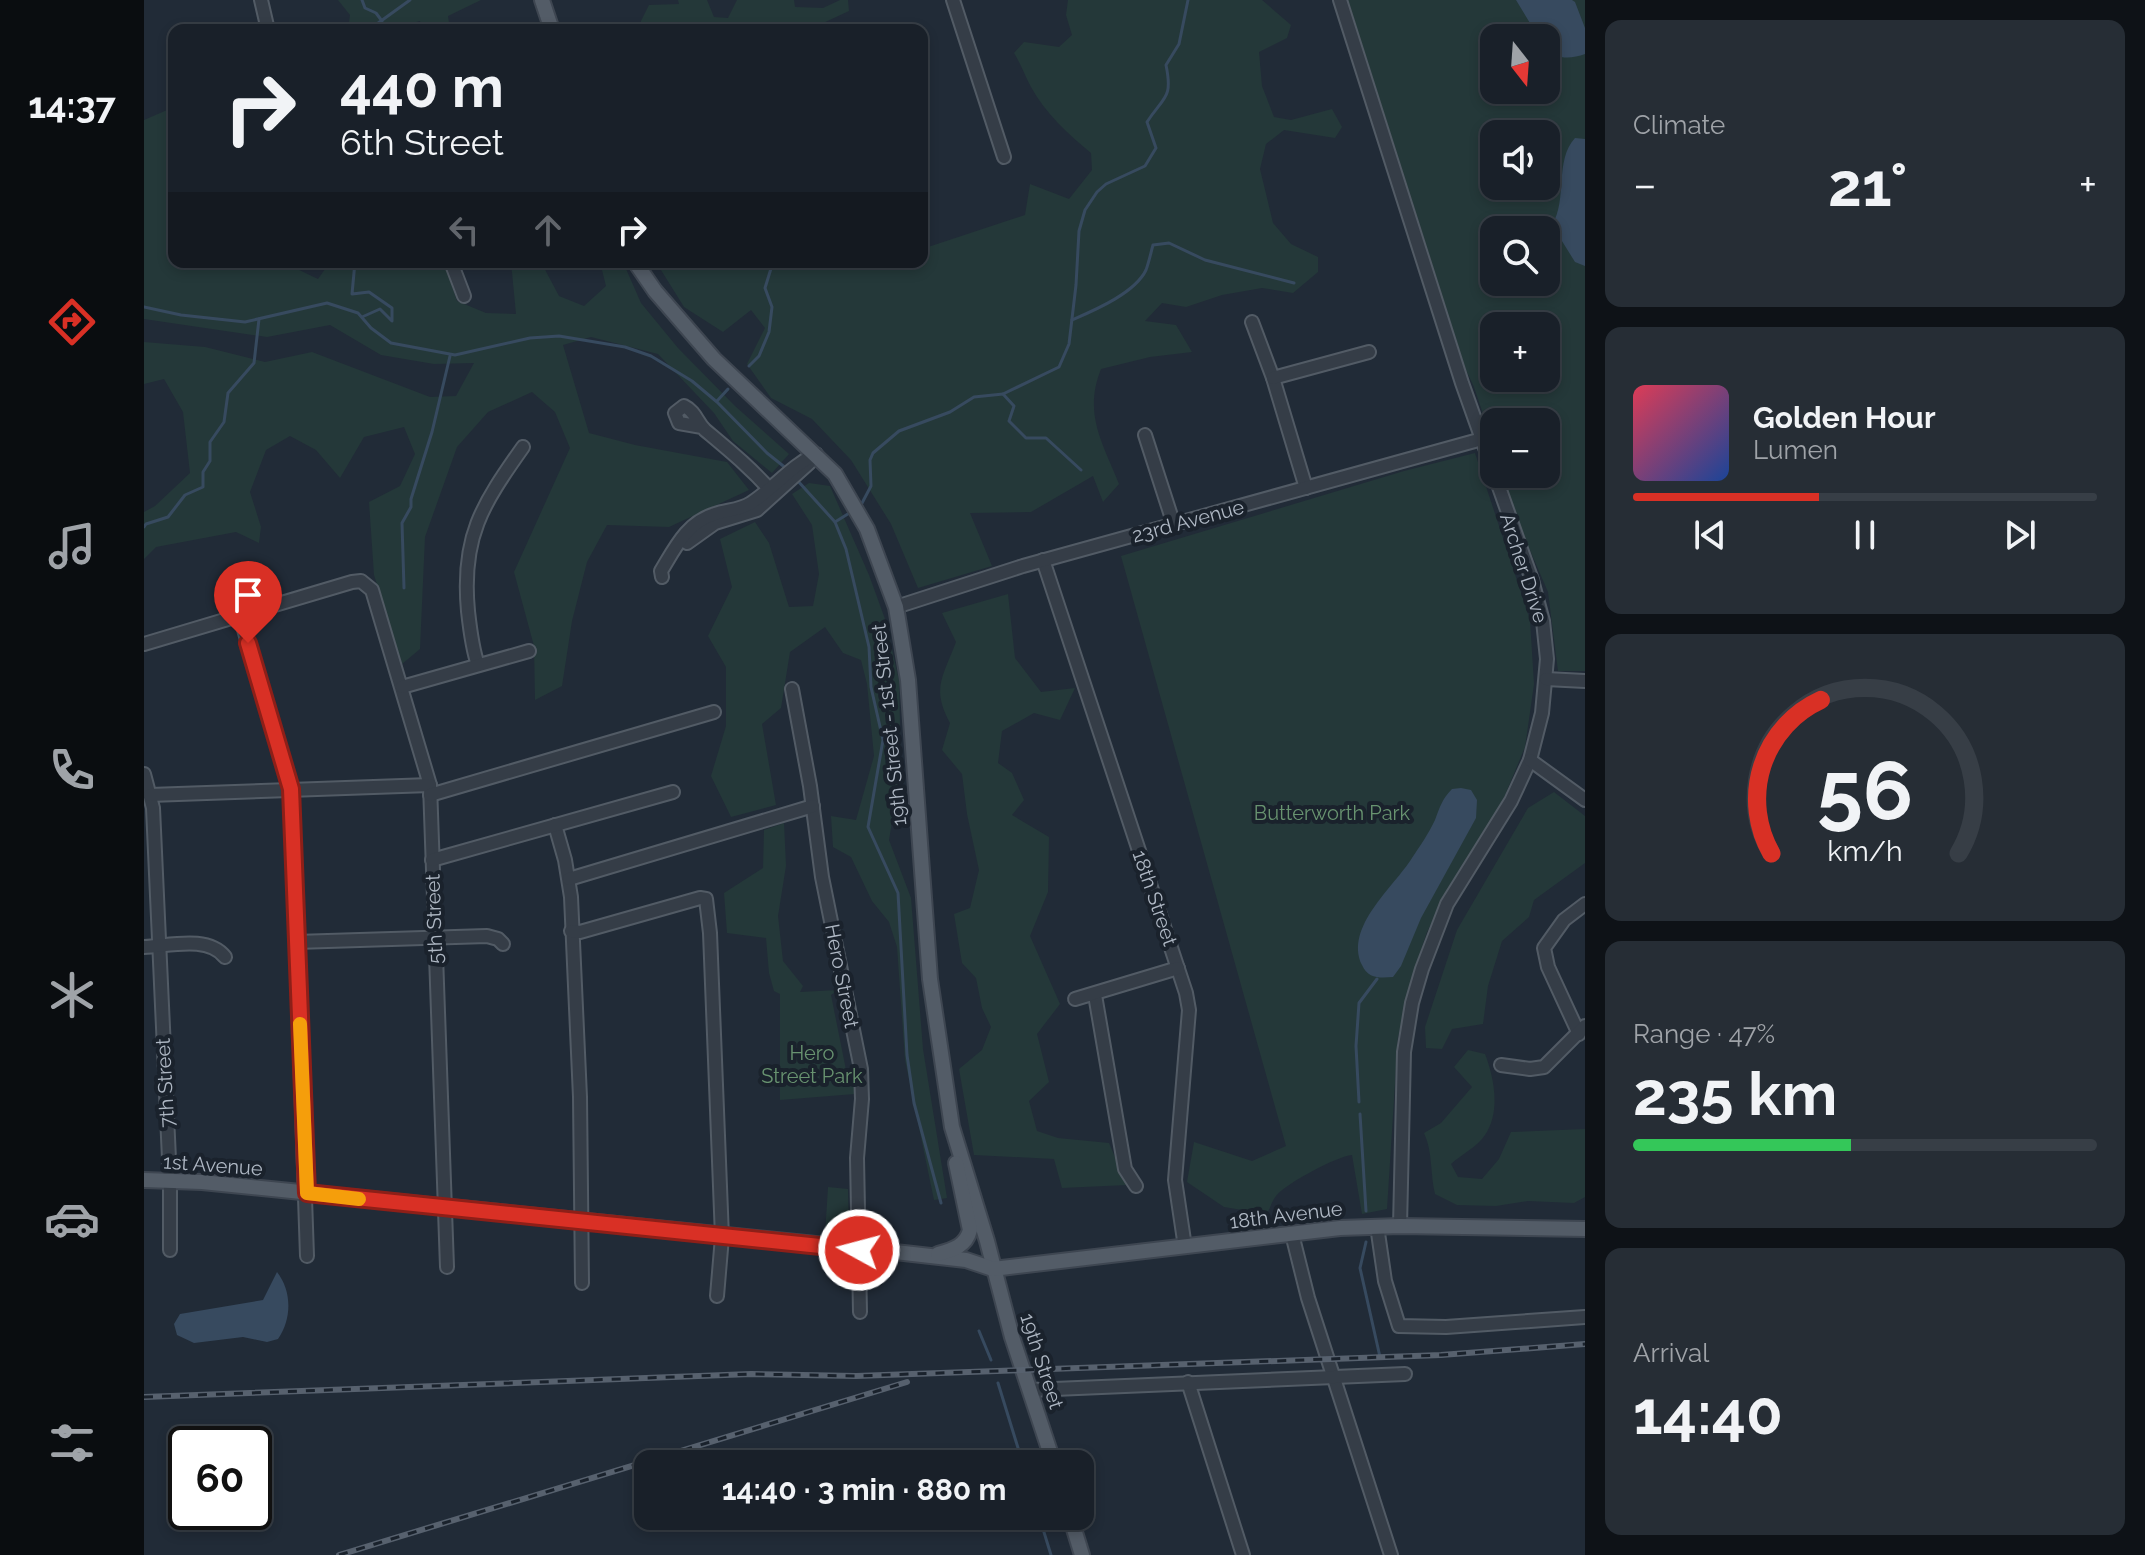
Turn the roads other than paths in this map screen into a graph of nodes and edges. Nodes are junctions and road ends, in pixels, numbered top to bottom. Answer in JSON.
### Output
{"nodes":[{"id":1,"x":261,"y":0,"type":"edge"},
{"id":2,"x":542,"y":0,"type":"edge"},
{"id":3,"x":953,"y":0,"type":"edge"},
{"id":4,"x":1340,"y":0,"type":"edge"},
{"id":5,"x":267,"y":24,"type":"edge"},
{"id":6,"x":550,"y":24,"type":"edge"},
{"id":7,"x":1004,"y":157,"type":"dead end"},
{"id":8,"x":453,"y":268,"type":"edge"},
{"id":9,"x":639,"y":268,"type":"edge"},
{"id":10,"x":464,"y":296,"type":"dead end"},
{"id":11,"x":1252,"y":322,"type":"dead end"},
{"id":12,"x":1369,"y":352,"type":"dead end"},
{"id":13,"x":1273,"y":378,"type":"junction"},
{"id":14,"x":702,"y":427,"type":"dead end"},
{"id":15,"x":1480,"y":433,"type":"edge"},
{"id":16,"x":1145,"y":435,"type":"dead end"},
{"id":17,"x":1480,"y":440,"type":"edge"},
{"id":18,"x":523,"y":447,"type":"dead end"},
{"id":19,"x":816,"y":454,"type":"junction"},
{"id":20,"x":1306,"y":488,"type":"junction"},
{"id":21,"x":1499,"y":488,"type":"edge"},
{"id":22,"x":772,"y":492,"type":"junction"},
{"id":23,"x":1174,"y":525,"type":"junction"},
{"id":24,"x":1043,"y":560,"type":"junction"},
{"id":25,"x":896,"y":607,"type":"junction"},
{"id":26,"x":240,"y":616,"type":"junction"},
{"id":27,"x":144,"y":644,"type":"edge"},
{"id":28,"x":529,"y":651,"type":"dead end"},
{"id":29,"x":478,"y":665,"type":"junction"},
{"id":30,"x":1546,"y":679,"type":"junction"},
{"id":31,"x":1585,"y":681,"type":"edge"},
{"id":32,"x":402,"y":687,"type":"junction"},
{"id":33,"x":792,"y":689,"type":"dead end"},
{"id":34,"x":714,"y":712,"type":"dead end"},
{"id":35,"x":1530,"y":760,"type":"junction"},
{"id":36,"x":144,"y":774,"type":"edge"},
{"id":37,"x":291,"y":789,"type":"junction"},
{"id":38,"x":430,"y":790,"type":"junction"},
{"id":39,"x":673,"y":792,"type":"dead end"},
{"id":40,"x":150,"y":795,"type":"junction"},
{"id":41,"x":1585,"y":800,"type":"edge"},
{"id":42,"x":813,"y":806,"type":"junction"},
{"id":43,"x":555,"y":825,"type":"junction"},
{"id":44,"x":432,"y":860,"type":"junction"},
{"id":45,"x":569,"y":879,"type":"junction"},
{"id":46,"x":1585,"y":904,"type":"edge"},
{"id":47,"x":571,"y":931,"type":"junction"},
{"id":48,"x":434,"y":938,"type":"junction"},
{"id":49,"x":296,"y":942,"type":"junction"},
{"id":50,"x":503,"y":944,"type":"dead end"},
{"id":51,"x":144,"y":947,"type":"edge"},
{"id":52,"x":159,"y":947,"type":"junction"},
{"id":53,"x":225,"y":957,"type":"dead end"},
{"id":54,"x":1178,"y":968,"type":"junction"},
{"id":55,"x":1095,"y":995,"type":"junction"},
{"id":56,"x":1075,"y":999,"type":"dead end"},
{"id":57,"x":1582,"y":1030,"type":"edge"},
{"id":58,"x":1501,"y":1065,"type":"dead end"},
{"id":59,"x":952,"y":1127,"type":"junction"},
{"id":60,"x":144,"y":1180,"type":"edge"},
{"id":61,"x":170,"y":1181,"type":"junction"},
{"id":62,"x":1136,"y":1186,"type":"dead end"},
{"id":63,"x":307,"y":1193,"type":"junction"},
{"id":64,"x":445,"y":1208,"type":"junction"},
{"id":65,"x":582,"y":1222,"type":"junction"},
{"id":66,"x":1377,"y":1226,"type":"junction"},
{"id":67,"x":1400,"y":1226,"type":"junction"},
{"id":68,"x":1585,"y":1229,"type":"edge"},
{"id":69,"x":1292,"y":1234,"type":"junction"},
{"id":70,"x":722,"y":1237,"type":"junction"},
{"id":71,"x":1185,"y":1247,"type":"junction"},
{"id":72,"x":170,"y":1250,"type":"dead end"},
{"id":73,"x":859,"y":1250,"type":"junction"},
{"id":74,"x":307,"y":1256,"type":"dead end"},
{"id":75,"x":931,"y":1256,"type":"junction"},
{"id":76,"x":447,"y":1267,"type":"dead end"},
{"id":77,"x":993,"y":1269,"type":"junction"},
{"id":78,"x":582,"y":1283,"type":"dead end"},
{"id":79,"x":717,"y":1296,"type":"dead end"},
{"id":80,"x":860,"y":1312,"type":"dead end"},
{"id":81,"x":1585,"y":1317,"type":"edge"},
{"id":82,"x":1405,"y":1374,"type":"dead end"},
{"id":83,"x":1335,"y":1376,"type":"junction"},
{"id":84,"x":1188,"y":1382,"type":"junction"},
{"id":85,"x":1031,"y":1390,"type":"junction"},
{"id":86,"x":1050,"y":1450,"type":"edge"},
{"id":87,"x":1074,"y":1530,"type":"edge"},
{"id":88,"x":1082,"y":1555,"type":"edge"},
{"id":89,"x":1243,"y":1555,"type":"edge"},
{"id":90,"x":1391,"y":1555,"type":"edge"}],
"edges":[{"from":1,"to":5,"type":"street"},
{"from":2,"to":6,"type":"main road"},
{"from":3,"to":7,"type":"street"},
{"from":4,"to":15,"type":"street","name":"Archer Drive"},
{"from":8,"to":10,"type":"street"},
{"from":9,"to":19,"type":"main road","name":"19th Street - 1st Street"},
{"from":11,"to":13,"type":"street"},
{"from":12,"to":13,"type":"street"},
{"from":13,"to":20,"type":"street"},
{"from":14,"to":22,"type":"street"},
{"from":16,"to":23,"type":"street"},
{"from":17,"to":20,"type":"street","name":"23rd Avenue"},
{"from":18,"to":29,"type":"street"},
{"from":19,"to":22,"type":"street"},
{"from":19,"to":25,"type":"main road","name":"19th Street - 1st Street"},
{"from":20,"to":23,"type":"street","name":"23rd Avenue"},
{"from":21,"to":30,"type":"street","name":"Archer Drive"},
{"from":22,"to":22,"type":"street"},
{"from":23,"to":24,"type":"street","name":"23rd Avenue"},
{"from":24,"to":25,"type":"street","name":"23rd Avenue"},
{"from":24,"to":54,"type":"street","name":"18th Street"},
{"from":25,"to":59,"type":"main road","name":"19th Street - 1st Street"},
{"from":26,"to":27,"type":"street"},
{"from":26,"to":32,"type":"street","name":"5th Street"},
{"from":26,"to":37,"type":"street"},
{"from":28,"to":29,"type":"street"},
{"from":29,"to":32,"type":"street"},
{"from":30,"to":31,"type":"street"},
{"from":30,"to":35,"type":"street","name":"Archer Drive"},
{"from":32,"to":38,"type":"street","name":"5th Street"},
{"from":33,"to":42,"type":"street","name":"Hero Street"},
{"from":34,"to":38,"type":"street"},
{"from":35,"to":41,"type":"street"},
{"from":35,"to":67,"type":"street","name":"Archer Drive"},
{"from":36,"to":40,"type":"street","name":"7th Street"},
{"from":37,"to":38,"type":"street"},
{"from":37,"to":40,"type":"street"},
{"from":37,"to":49,"type":"street"},
{"from":38,"to":44,"type":"street","name":"5th Street"},
{"from":39,"to":43,"type":"street"},
{"from":40,"to":52,"type":"street","name":"7th Street"},
{"from":42,"to":45,"type":"street"},
{"from":42,"to":73,"type":"street","name":"Hero Street"},
{"from":43,"to":44,"type":"street"},
{"from":43,"to":45,"type":"street"},
{"from":44,"to":48,"type":"street","name":"5th Street"},
{"from":45,"to":47,"type":"street"},
{"from":46,"to":57,"type":"street"},
{"from":47,"to":65,"type":"street"},
{"from":47,"to":70,"type":"street"},
{"from":48,"to":49,"type":"street"},
{"from":48,"to":50,"type":"street"},
{"from":48,"to":64,"type":"street","name":"5th Street"},
{"from":49,"to":63,"type":"street"},
{"from":51,"to":52,"type":"street"},
{"from":52,"to":53,"type":"street"},
{"from":52,"to":61,"type":"street","name":"7th Street"},
{"from":54,"to":55,"type":"street"},
{"from":54,"to":71,"type":"street","name":"18th Street"},
{"from":55,"to":56,"type":"street"},
{"from":55,"to":62,"type":"street"},
{"from":57,"to":58,"type":"street"},
{"from":59,"to":75,"type":"main road"},
{"from":59,"to":77,"type":"main road","name":"19th Street - 1st Street"},
{"from":60,"to":61,"type":"main road","name":"1st Avenue"},
{"from":61,"to":63,"type":"main road","name":"1st Avenue"},
{"from":61,"to":72,"type":"street","name":"7th Street"},
{"from":63,"to":64,"type":"main road","name":"1st Avenue"},
{"from":63,"to":74,"type":"street"},
{"from":64,"to":65,"type":"main road","name":"1st Avenue"},
{"from":64,"to":76,"type":"street","name":"5th Street"},
{"from":65,"to":70,"type":"main road","name":"1st Avenue"},
{"from":65,"to":78,"type":"street"},
{"from":66,"to":67,"type":"main road","name":"18th Avenue"},
{"from":66,"to":69,"type":"main road","name":"18th Avenue"},
{"from":66,"to":81,"type":"street"},
{"from":67,"to":68,"type":"main road","name":"18th Avenue"},
{"from":69,"to":71,"type":"main road","name":"18th Avenue"},
{"from":69,"to":83,"type":"street"},
{"from":70,"to":73,"type":"main road","name":"1st Avenue"},
{"from":70,"to":79,"type":"street"},
{"from":71,"to":77,"type":"main road","name":"18th Avenue"},
{"from":73,"to":75,"type":"main road","name":"1st Avenue"},
{"from":73,"to":80,"type":"street","name":"Hero Street"},
{"from":75,"to":77,"type":"main road","name":"1st Avenue"},
{"from":77,"to":85,"type":"main road","name":"19th Street"},
{"from":82,"to":83,"type":"street"},
{"from":83,"to":84,"type":"street"},
{"from":83,"to":90,"type":"street"},
{"from":84,"to":85,"type":"street"},
{"from":84,"to":89,"type":"street"},
{"from":85,"to":86,"type":"main road","name":"19th Street"},
{"from":87,"to":88,"type":"main road"}]}
